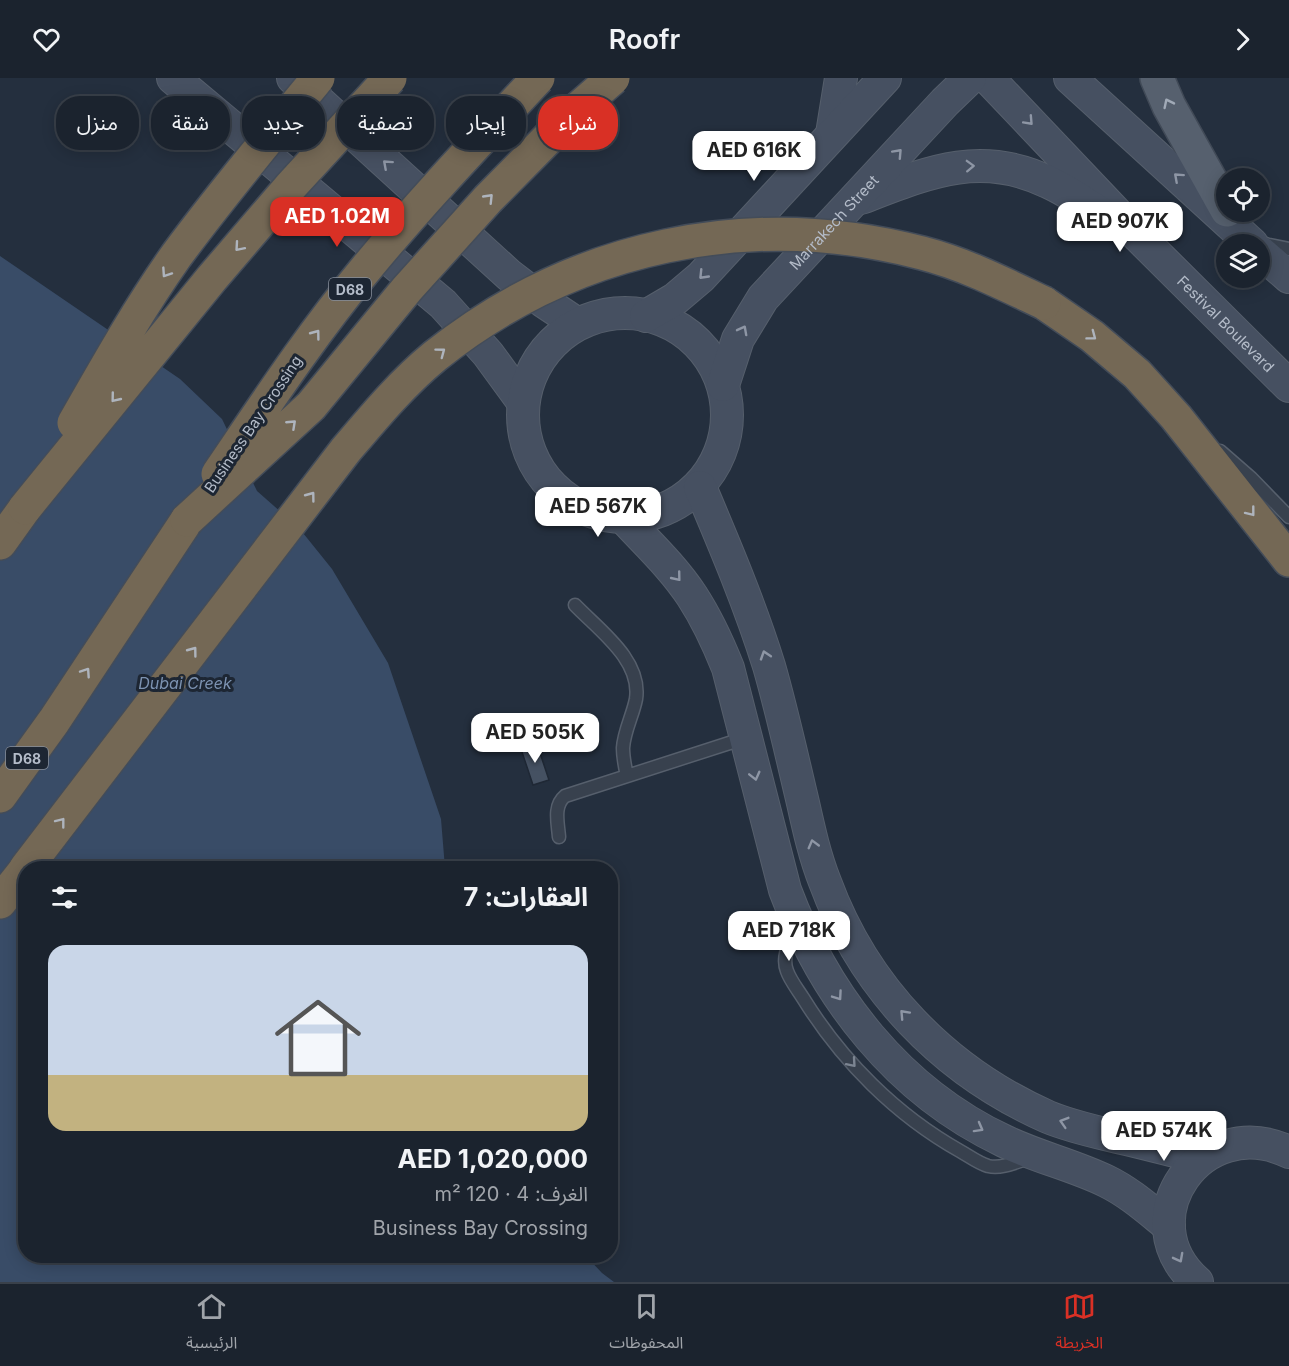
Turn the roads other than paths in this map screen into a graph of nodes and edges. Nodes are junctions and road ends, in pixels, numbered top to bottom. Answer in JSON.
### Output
{"nodes":[{"id":1,"x":172,"y":78,"type":"edge"},
{"id":2,"x":293,"y":78,"type":"edge"},
{"id":3,"x":318,"y":78,"type":"edge"},
{"id":4,"x":390,"y":78,"type":"edge"},
{"id":5,"x":538,"y":78,"type":"edge"},
{"id":6,"x":613,"y":78,"type":"edge"},
{"id":7,"x":841,"y":78,"type":"edge"},
{"id":8,"x":885,"y":78,"type":"edge"},
{"id":9,"x":969,"y":78,"type":"edge"},
{"id":10,"x":988,"y":78,"type":"edge"},
{"id":11,"x":1070,"y":78,"type":"edge"},
{"id":12,"x":1157,"y":78,"type":"edge"},
{"id":13,"x":832,"y":134,"type":"junction"},
{"id":14,"x":854,"y":200,"type":"junction"},
{"id":15,"x":1242,"y":232,"type":"edge"},
{"id":16,"x":1139,"y":237,"type":"junction"},
{"id":17,"x":1289,"y":249,"type":"edge"},
{"id":18,"x":1289,"y":277,"type":"edge"},
{"id":19,"x":646,"y":316,"type":"junction"},
{"id":20,"x":576,"y":323,"type":"junction"},
{"id":21,"x":723,"y":385,"type":"junction"},
{"id":22,"x":1288,"y":386,"type":"edge"},
{"id":23,"x":523,"y":402,"type":"junction"},
{"id":24,"x":1176,"y":417,"type":"junction"},
{"id":25,"x":700,"y":487,"type":"junction"},
{"id":26,"x":25,"y":508,"type":"junction"},
{"id":27,"x":1289,"y":517,"type":"edge"},
{"id":28,"x":624,"y":518,"type":"junction"},
{"id":29,"x":187,"y":520,"type":"junction"},
{"id":30,"x":0,"y":543,"type":"edge"},
{"id":31,"x":1289,"y":560,"type":"edge"},
{"id":32,"x":575,"y":605,"type":"dead end"},
{"id":33,"x":746,"y":738,"type":"junction"},
{"id":34,"x":627,"y":776,"type":"junction"},
{"id":35,"x":0,"y":796,"type":"edge"},
{"id":36,"x":559,"y":837,"type":"dead end"},
{"id":37,"x":32,"y":861,"type":"edge"},
{"id":38,"x":18,"y":879,"type":"edge"},
{"id":39,"x":0,"y":902,"type":"edge"},
{"id":40,"x":1289,"y":1152,"type":"edge"},
{"id":41,"x":1202,"y":1158,"type":"junction"},
{"id":42,"x":1169,"y":1226,"type":"junction"},
{"id":43,"x":1197,"y":1282,"type":"edge"}],
"edges":[{"from":1,"to":23,"type":"street"},
{"from":20,"to":2,"type":"street","one_way":true},
{"from":3,"to":26,"type":"highway","one_way":true,"bridge":true},
{"from":4,"to":26,"type":"highway","one_way":true,"bridge":true},
{"from":29,"to":5,"type":"highway","name":"Business Bay Crossing","number":"D68","one_way":true,"bridge":true},
{"from":29,"to":6,"type":"highway","one_way":true,"bridge":true},
{"from":7,"to":13,"type":"street"},
{"from":8,"to":13,"type":"street"},
{"from":14,"to":9,"type":"street","name":"Marrakech Street","one_way":true},
{"from":10,"to":16,"type":"street","name":"Festival Boulevard","one_way":true},
{"from":15,"to":11,"type":"street","one_way":true},
{"from":15,"to":12,"type":"main road","one_way":true},
{"from":13,"to":19,"type":"street","one_way":true},
{"from":14,"to":16,"type":"street","one_way":true},
{"from":21,"to":14,"type":"street","name":"Marrakech Street","one_way":true},
{"from":15,"to":17,"type":"lane"},
{"from":15,"to":18,"type":"street"},
{"from":16,"to":22,"type":"street","name":"Festival Boulevard"},
{"from":19,"to":20,"type":"street"},
{"from":19,"to":21,"type":"street"},
{"from":20,"to":23,"type":"street"},
{"from":21,"to":25,"type":"street"},
{"from":23,"to":28,"type":"street"},
{"from":24,"to":27,"type":"lane"},
{"from":24,"to":31,"type":"highway","one_way":true},
{"from":37,"to":24,"type":"highway","one_way":true,"bridge":true},
{"from":25,"to":28,"type":"street"},
{"from":41,"to":25,"type":"street","one_way":true},
{"from":26,"to":30,"type":"highway"},
{"from":28,"to":33,"type":"street","one_way":true},
{"from":35,"to":29,"type":"highway","name":"Business Bay Crossing","number":"D68","one_way":true},
{"from":32,"to":34,"type":"lane"},
{"from":33,"to":34,"type":"lane"},
{"from":33,"to":42,"type":"street","one_way":true},
{"from":34,"to":36,"type":"lane"},
{"from":38,"to":39,"type":"highway"},
{"from":40,"to":41,"type":"street"},
{"from":41,"to":42,"type":"street"},
{"from":42,"to":43,"type":"street","one_way":true}]}
